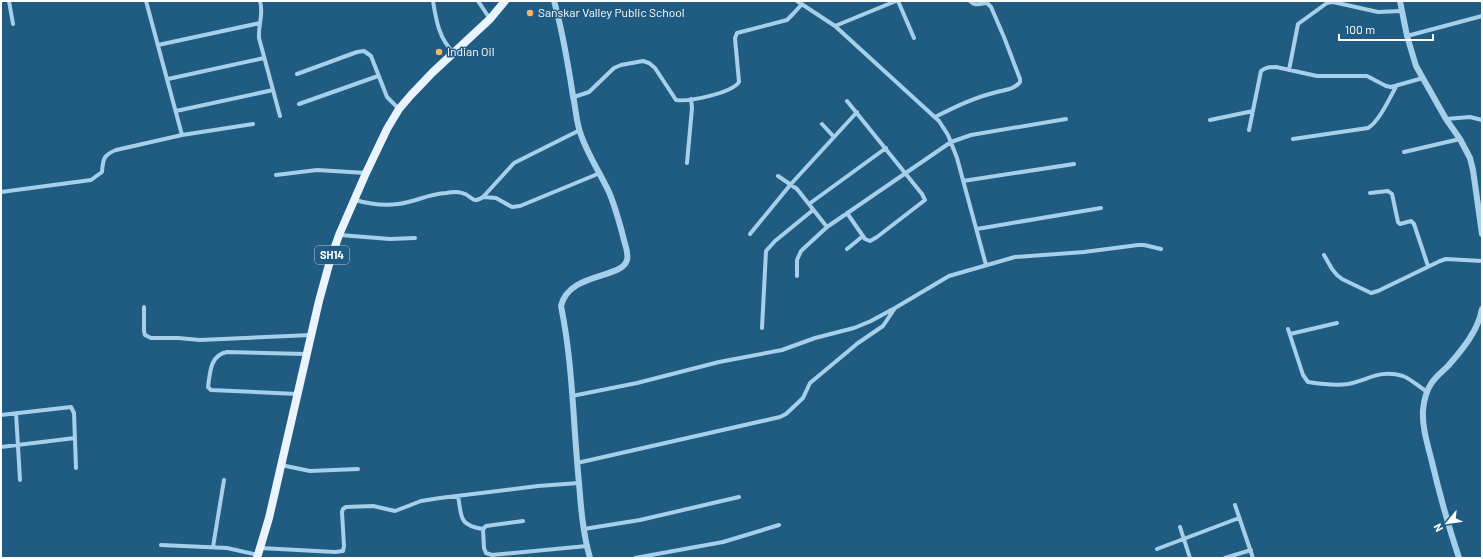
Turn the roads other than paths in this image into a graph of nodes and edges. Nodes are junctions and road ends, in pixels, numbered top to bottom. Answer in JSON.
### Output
{"nodes":[{"id":1,"x":9,"y":1,"type":"edge"},
{"id":2,"x":146,"y":1,"type":"edge"},
{"id":3,"x":260,"y":1,"type":"edge"},
{"id":4,"x":433,"y":1,"type":"edge"},
{"id":5,"x":478,"y":1,"type":"edge"},
{"id":6,"x":505,"y":1,"type":"edge"},
{"id":7,"x":554,"y":1,"type":"edge"},
{"id":8,"x":797,"y":1,"type":"edge"},
{"id":9,"x":897,"y":1,"type":"edge"},
{"id":10,"x":970,"y":1,"type":"edge"},
{"id":11,"x":1400,"y":1,"type":"edge"},
{"id":12,"x":802,"y":4,"type":"junction"},
{"id":13,"x":1402,"y":11,"type":"junction"},
{"id":14,"x":1482,"y":16,"type":"edge"},
{"id":15,"x":490,"y":19,"type":"junction"},
{"id":16,"x":260,"y":23,"type":"junction"},
{"id":17,"x":13,"y":24,"type":"dead end"},
{"id":18,"x":835,"y":26,"type":"junction"},
{"id":19,"x":1407,"y":36,"type":"junction"},
{"id":20,"x":914,"y":38,"type":"dead end"},
{"id":21,"x":158,"y":45,"type":"junction"},
{"id":22,"x":454,"y":52,"type":"junction"},
{"id":23,"x":264,"y":58,"type":"junction"},
{"id":24,"x":1289,"y":70,"type":"junction"},
{"id":25,"x":297,"y":74,"type":"dead end"},
{"id":26,"x":378,"y":76,"type":"junction"},
{"id":27,"x":1423,"y":78,"type":"junction"},
{"id":28,"x":168,"y":79,"type":"junction"},
{"id":29,"x":1397,"y":85,"type":"junction"},
{"id":30,"x":273,"y":90,"type":"junction"},
{"id":31,"x":574,"y":97,"type":"junction"},
{"id":32,"x":691,"y":99,"type":"junction"},
{"id":33,"x":847,"y":101,"type":"dead end"},
{"id":34,"x":299,"y":104,"type":"dead end"},
{"id":35,"x":399,"y":109,"type":"junction"},
{"id":36,"x":176,"y":111,"type":"junction"},
{"id":37,"x":1252,"y":111,"type":"junction"},
{"id":38,"x":857,"y":112,"type":"junction"},
{"id":39,"x":280,"y":116,"type":"dead end"},
{"id":40,"x":935,"y":117,"type":"junction"},
{"id":41,"x":1066,"y":119,"type":"dead end"},
{"id":42,"x":1446,"y":119,"type":"junction"},
{"id":43,"x":1210,"y":120,"type":"dead end"},
{"id":44,"x":1482,"y":120,"type":"edge"},
{"id":45,"x":253,"y":124,"type":"dead end"},
{"id":46,"x":822,"y":124,"type":"dead end"},
{"id":47,"x":580,"y":130,"type":"junction"},
{"id":48,"x":1248,"y":130,"type":"dead end"},
{"id":49,"x":182,"y":134,"type":"junction"},
{"id":50,"x":834,"y":137,"type":"junction"},
{"id":51,"x":1293,"y":139,"type":"dead end"},
{"id":52,"x":1460,"y":139,"type":"junction"},
{"id":53,"x":951,"y":142,"type":"junction"},
{"id":54,"x":886,"y":148,"type":"junction"},
{"id":55,"x":1404,"y":152,"type":"dead end"},
{"id":56,"x":687,"y":163,"type":"dead end"},
{"id":57,"x":1074,"y":164,"type":"dead end"},
{"id":58,"x":366,"y":173,"type":"junction"},
{"id":59,"x":600,"y":173,"type":"junction"},
{"id":60,"x":906,"y":173,"type":"junction"},
{"id":61,"x":276,"y":175,"type":"dead end"},
{"id":62,"x":778,"y":176,"type":"dead end"},
{"id":63,"x":963,"y":181,"type":"junction"},
{"id":64,"x":791,"y":184,"type":"junction"},
{"id":65,"x":1,"y":192,"type":"edge"},
{"id":66,"x":1370,"y":193,"type":"dead end"},
{"id":67,"x":484,"y":197,"type":"junction"},
{"id":68,"x":354,"y":200,"type":"junction"},
{"id":69,"x":809,"y":204,"type":"junction"},
{"id":70,"x":1101,"y":208,"type":"dead end"},
{"id":71,"x":813,"y":210,"type":"junction"},
{"id":72,"x":847,"y":213,"type":"junction"},
{"id":73,"x":827,"y":227,"type":"junction"},
{"id":74,"x":977,"y":229,"type":"junction"},
{"id":75,"x":339,"y":234,"type":"junction"},
{"id":76,"x":750,"y":234,"type":"dead end"},
{"id":77,"x":1482,"y":234,"type":"edge"},
{"id":78,"x":863,"y":236,"type":"junction"},
{"id":79,"x":415,"y":238,"type":"dead end"},
{"id":80,"x":847,"y":249,"type":"dead end"},
{"id":81,"x":1161,"y":249,"type":"dead end"},
{"id":82,"x":1324,"y":256,"type":"dead end"},
{"id":83,"x":1482,"y":261,"type":"edge"},
{"id":84,"x":986,"y":265,"type":"junction"},
{"id":85,"x":1428,"y":266,"type":"junction"},
{"id":86,"x":797,"y":276,"type":"dead end"},
{"id":87,"x":144,"y":307,"type":"dead end"},
{"id":88,"x":896,"y":308,"type":"junction"},
{"id":89,"x":1482,"y":309,"type":"edge"},
{"id":90,"x":1481,"y":318,"type":"edge"},
{"id":91,"x":1337,"y":323,"type":"dead end"},
{"id":92,"x":762,"y":328,"type":"dead end"},
{"id":93,"x":311,"y":335,"type":"junction"},
{"id":94,"x":307,"y":354,"type":"junction"},
{"id":95,"x":1426,"y":391,"type":"junction"},
{"id":96,"x":297,"y":394,"type":"junction"},
{"id":97,"x":572,"y":396,"type":"junction"},
{"id":98,"x":16,"y":413,"type":"junction"},
{"id":99,"x":1,"y":415,"type":"edge"},
{"id":100,"x":75,"y":438,"type":"junction"},
{"id":101,"x":18,"y":444,"type":"junction"},
{"id":102,"x":1,"y":447,"type":"edge"},
{"id":103,"x":577,"y":463,"type":"junction"},
{"id":104,"x":281,"y":465,"type":"junction"},
{"id":105,"x":76,"y":468,"type":"dead end"},
{"id":106,"x":358,"y":469,"type":"dead end"},
{"id":107,"x":20,"y":480,"type":"dead end"},
{"id":108,"x":224,"y":480,"type":"dead end"},
{"id":109,"x":579,"y":484,"type":"junction"},
{"id":110,"x":458,"y":496,"type":"junction"},
{"id":111,"x":739,"y":498,"type":"dead end"},
{"id":112,"x":1235,"y":505,"type":"dead end"},
{"id":113,"x":1239,"y":518,"type":"junction"},
{"id":114,"x":523,"y":521,"type":"dead end"},
{"id":115,"x":779,"y":525,"type":"dead end"},
{"id":116,"x":1180,"y":527,"type":"dead end"},
{"id":117,"x":483,"y":529,"type":"junction"},
{"id":118,"x":584,"y":529,"type":"junction"},
{"id":119,"x":1184,"y":538,"type":"junction"},
{"id":120,"x":161,"y":545,"type":"dead end"},
{"id":121,"x":586,"y":546,"type":"junction"},
{"id":122,"x":214,"y":547,"type":"junction"},
{"id":123,"x":1157,"y":549,"type":"dead end"},
{"id":124,"x":1251,"y":550,"type":"junction"},
{"id":125,"x":258,"y":554,"type":"edge"},
{"id":126,"x":590,"y":558,"type":"edge"},
{"id":127,"x":635,"y":558,"type":"edge"},
{"id":128,"x":1190,"y":558,"type":"edge"},
{"id":129,"x":1225,"y":558,"type":"edge"},
{"id":130,"x":1253,"y":558,"type":"edge"},
{"id":131,"x":1459,"y":558,"type":"edge"}],
"edges":[{"from":1,"to":17,"type":"street"},
{"from":2,"to":21,"type":"street"},
{"from":3,"to":16,"type":"street"},
{"from":4,"to":22,"type":"street"},
{"from":5,"to":15,"type":"street"},
{"from":6,"to":15,"type":"main road","name":"SH14","number":"SH14"},
{"from":7,"to":31,"type":"street"},
{"from":8,"to":12,"type":"street"},
{"from":9,"to":18,"type":"street"},
{"from":9,"to":20,"type":"street"},
{"from":10,"to":40,"type":"street"},
{"from":11,"to":13,"type":"street"},
{"from":12,"to":18,"type":"street"},
{"from":12,"to":32,"type":"street"},
{"from":13,"to":19,"type":"street"},
{"from":13,"to":24,"type":"street"},
{"from":14,"to":19,"type":"street"},
{"from":15,"to":22,"type":"main road","name":"SH14","number":"SH14"},
{"from":16,"to":21,"type":"street"},
{"from":16,"to":23,"type":"street"},
{"from":18,"to":40,"type":"street"},
{"from":19,"to":27,"type":"street"},
{"from":21,"to":28,"type":"street"},
{"from":22,"to":35,"type":"main road","name":"SH14","number":"SH14"},
{"from":23,"to":28,"type":"street"},
{"from":23,"to":30,"type":"street"},
{"from":24,"to":29,"type":"street"},
{"from":24,"to":37,"type":"street"},
{"from":25,"to":26,"type":"street"},
{"from":26,"to":34,"type":"street"},
{"from":26,"to":35,"type":"street"},
{"from":27,"to":29,"type":"street"},
{"from":27,"to":42,"type":"street"},
{"from":28,"to":36,"type":"street"},
{"from":29,"to":51,"type":"street"},
{"from":30,"to":36,"type":"street"},
{"from":30,"to":39,"type":"street"},
{"from":31,"to":32,"type":"street"},
{"from":31,"to":47,"type":"street"},
{"from":32,"to":56,"type":"street"},
{"from":33,"to":38,"type":"street"},
{"from":35,"to":58,"type":"main road","name":"SH14","number":"SH14"},
{"from":36,"to":49,"type":"street"},
{"from":37,"to":43,"type":"street"},
{"from":37,"to":48,"type":"street"},
{"from":38,"to":50,"type":"street"},
{"from":38,"to":54,"type":"street"},
{"from":40,"to":53,"type":"street"},
{"from":41,"to":53,"type":"street"},
{"from":42,"to":44,"type":"street"},
{"from":42,"to":52,"type":"street"},
{"from":45,"to":49,"type":"street"},
{"from":46,"to":50,"type":"street"},
{"from":47,"to":59,"type":"street"},
{"from":47,"to":67,"type":"street"},
{"from":49,"to":65,"type":"street"},
{"from":50,"to":64,"type":"street"},
{"from":52,"to":55,"type":"street"},
{"from":52,"to":77,"type":"street"},
{"from":53,"to":60,"type":"street"},
{"from":53,"to":63,"type":"street"},
{"from":54,"to":60,"type":"street"},
{"from":54,"to":69,"type":"street"},
{"from":57,"to":63,"type":"street"},
{"from":58,"to":61,"type":"street"},
{"from":58,"to":68,"type":"main road","name":"SH14","number":"SH14"},
{"from":59,"to":67,"type":"street"},
{"from":59,"to":97,"type":"street"},
{"from":60,"to":72,"type":"street"},
{"from":60,"to":78,"type":"street"},
{"from":62,"to":64,"type":"street"},
{"from":63,"to":74,"type":"street"},
{"from":64,"to":69,"type":"street"},
{"from":64,"to":76,"type":"street"},
{"from":66,"to":85,"type":"street"},
{"from":67,"to":68,"type":"street"},
{"from":68,"to":75,"type":"main road","name":"SH14","number":"SH14"},
{"from":69,"to":71,"type":"street"},
{"from":70,"to":74,"type":"street"},
{"from":71,"to":73,"type":"street"},
{"from":71,"to":92,"type":"street"},
{"from":72,"to":73,"type":"street"},
{"from":72,"to":78,"type":"street"},
{"from":73,"to":86,"type":"street"},
{"from":74,"to":84,"type":"street"},
{"from":75,"to":79,"type":"street"},
{"from":75,"to":93,"type":"main road","name":"SH14","number":"SH14"},
{"from":78,"to":80,"type":"street"},
{"from":81,"to":84,"type":"street"},
{"from":82,"to":85,"type":"street"},
{"from":83,"to":85,"type":"street"},
{"from":84,"to":88,"type":"street"},
{"from":87,"to":93,"type":"street"},
{"from":88,"to":97,"type":"street"},
{"from":88,"to":103,"type":"street"},
{"from":89,"to":90,"type":"street"},
{"from":90,"to":95,"type":"street"},
{"from":91,"to":95,"type":"street"},
{"from":93,"to":94,"type":"main road","name":"SH14","number":"SH14"},
{"from":94,"to":96,"type":"main road","name":"SH14","number":"SH14"},
{"from":94,"to":96,"type":"street"},
{"from":95,"to":131,"type":"street"},
{"from":96,"to":104,"type":"main road","name":"SH14","number":"SH14"},
{"from":97,"to":103,"type":"street"},
{"from":98,"to":99,"type":"street"},
{"from":98,"to":100,"type":"street"},
{"from":98,"to":101,"type":"street"},
{"from":100,"to":101,"type":"street"},
{"from":100,"to":105,"type":"street"},
{"from":101,"to":102,"type":"street"},
{"from":101,"to":107,"type":"street"},
{"from":103,"to":109,"type":"street"},
{"from":104,"to":106,"type":"street"},
{"from":104,"to":125,"type":"main road","name":"SH14","number":"SH14"},
{"from":108,"to":122,"type":"street"},
{"from":109,"to":110,"type":"street"},
{"from":109,"to":118,"type":"street"},
{"from":110,"to":117,"type":"street"},
{"from":110,"to":125,"type":"street"},
{"from":111,"to":118,"type":"street"},
{"from":112,"to":113,"type":"street"},
{"from":113,"to":119,"type":"street"},
{"from":113,"to":124,"type":"street"},
{"from":114,"to":117,"type":"street"},
{"from":115,"to":127,"type":"street"},
{"from":116,"to":119,"type":"street"},
{"from":117,"to":121,"type":"street"},
{"from":118,"to":121,"type":"street"},
{"from":119,"to":123,"type":"street"},
{"from":119,"to":128,"type":"street"},
{"from":120,"to":122,"type":"street"},
{"from":121,"to":126,"type":"street"},
{"from":122,"to":125,"type":"street"},
{"from":124,"to":129,"type":"street"},
{"from":124,"to":130,"type":"street"}]}
